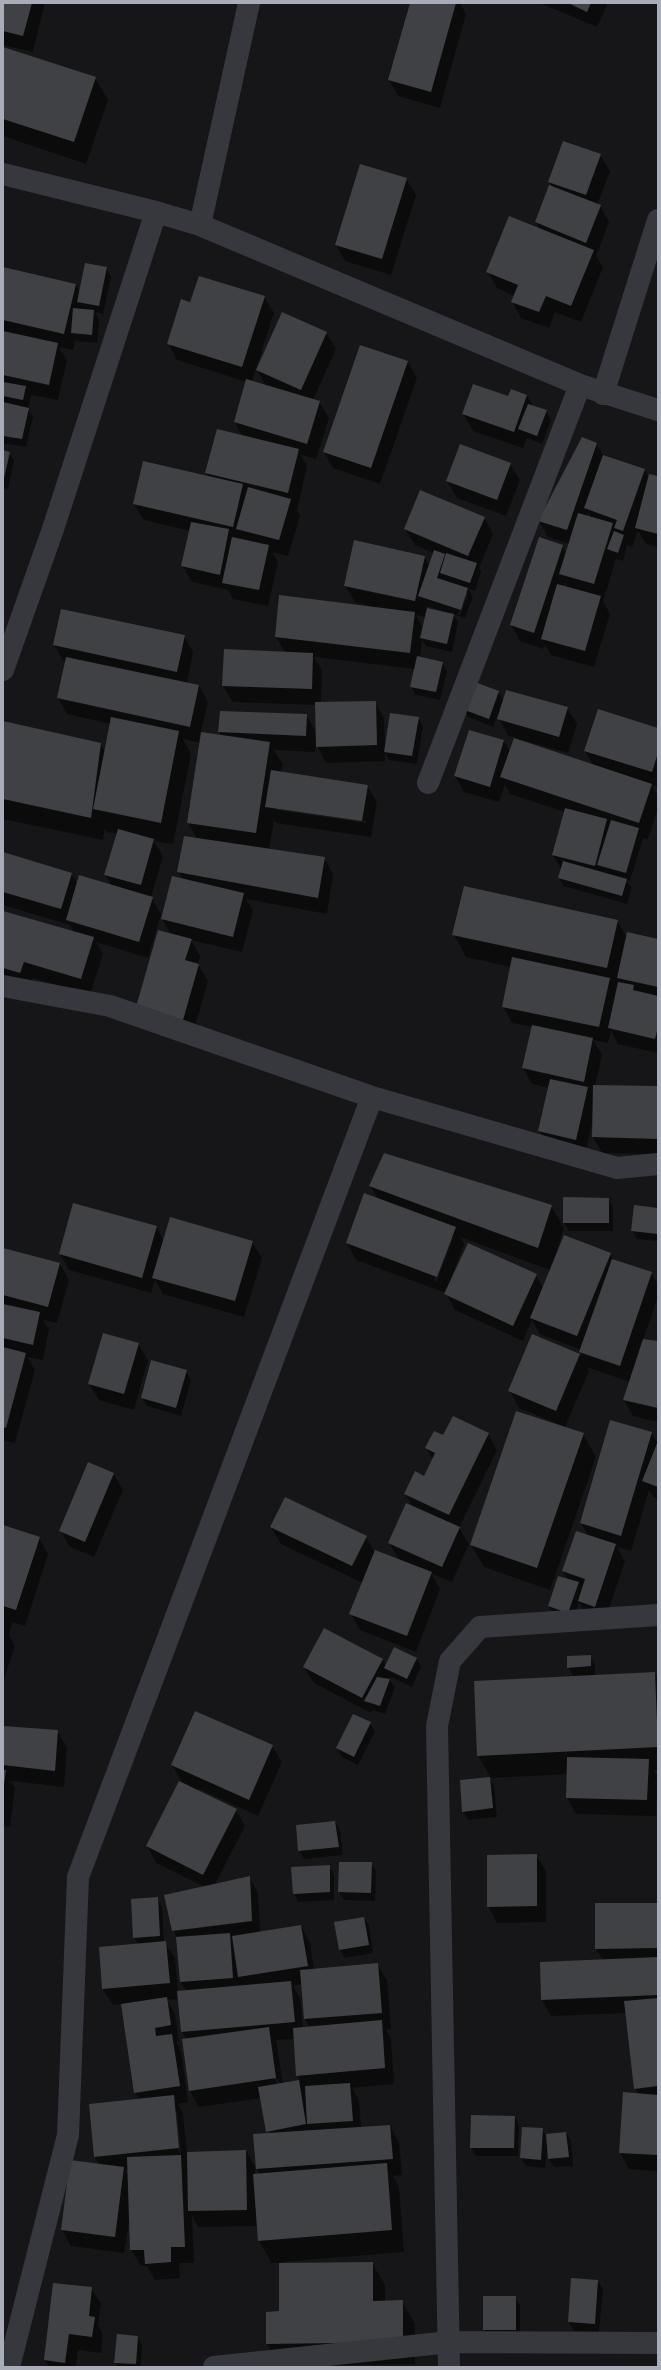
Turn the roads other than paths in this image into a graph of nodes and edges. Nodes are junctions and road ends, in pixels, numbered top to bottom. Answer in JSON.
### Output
{"nodes":[{"id":1,"x":249,"y":3,"type":"edge"},
{"id":2,"x":3,"y":174,"type":"edge"},
{"id":3,"x":156,"y":212,"type":"junction"},
{"id":4,"x":658,"y":220,"type":"edge"},
{"id":5,"x":200,"y":225,"type":"junction"},
{"id":6,"x":580,"y":385,"type":"junction"},
{"id":7,"x":603,"y":394,"type":"junction"},
{"id":8,"x":658,"y":410,"type":"edge"},
{"id":9,"x":3,"y":670,"type":"edge"},
{"id":10,"x":428,"y":783,"type":"dead end"},
{"id":11,"x":3,"y":986,"type":"edge"},
{"id":12,"x":372,"y":1097,"type":"junction"},
{"id":13,"x":658,"y":1164,"type":"edge"},
{"id":14,"x":658,"y":1615,"type":"edge"},
{"id":15,"x":450,"y":2342,"type":"junction"},
{"id":16,"x":658,"y":2343,"type":"edge"},
{"id":17,"x":9,"y":2367,"type":"edge"},
{"id":18,"x":214,"y":2367,"type":"edge"},
{"id":19,"x":449,"y":2367,"type":"edge"}],
"edges":[{"from":1,"to":5,"type":"street"},
{"from":2,"to":3,"type":"street"},
{"from":3,"to":5,"type":"street"},
{"from":3,"to":9,"type":"street"},
{"from":4,"to":7,"type":"street"},
{"from":5,"to":6,"type":"street"},
{"from":6,"to":7,"type":"street"},
{"from":6,"to":10,"type":"street"},
{"from":7,"to":8,"type":"street"},
{"from":11,"to":12,"type":"street"},
{"from":12,"to":13,"type":"street"},
{"from":12,"to":17,"type":"street"},
{"from":14,"to":15,"type":"street"},
{"from":15,"to":16,"type":"street"},
{"from":15,"to":18,"type":"street"},
{"from":15,"to":19,"type":"street"}]}
